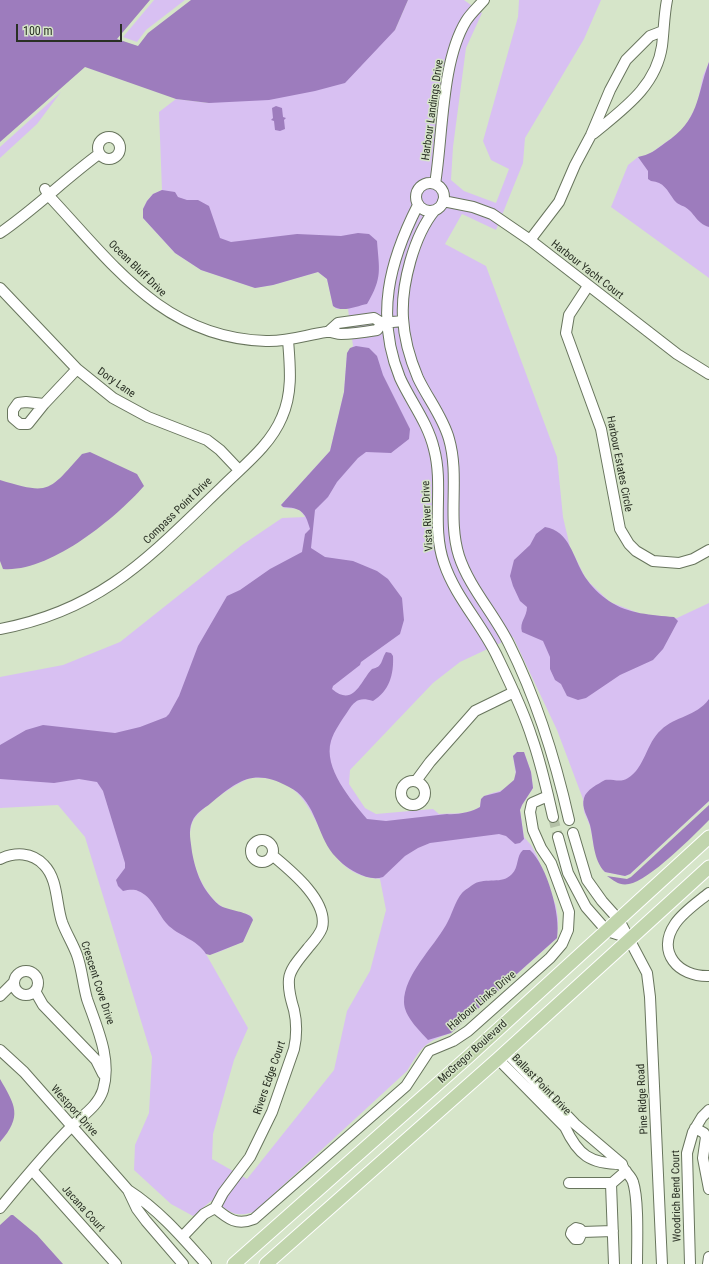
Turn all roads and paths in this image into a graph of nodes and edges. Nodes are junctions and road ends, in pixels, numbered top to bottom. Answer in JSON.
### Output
{"nodes":[{"id":1,"x":484,"y":0,"type":"edge"},
{"id":2,"x":667,"y":0,"type":"edge"},
{"id":3,"x":663,"y":31,"type":"junction"},
{"id":4,"x":591,"y":135,"type":"junction"},
{"id":5,"x":99,"y":154,"type":"dead end"},
{"id":6,"x":435,"y":184,"type":"junction"},
{"id":7,"x":47,"y":192,"type":"junction"},
{"id":8,"x":443,"y":201,"type":"junction"},
{"id":9,"x":418,"y":205,"type":"junction"},
{"id":10,"x":435,"y":210,"type":"junction"},
{"id":11,"x":0,"y":233,"type":"edge"},
{"id":12,"x":530,"y":240,"type":"junction"},
{"id":13,"x":588,"y":286,"type":"junction"},
{"id":14,"x":0,"y":288,"type":"edge"},
{"id":15,"x":403,"y":320,"type":"junction"},
{"id":16,"x":356,"y":321,"type":"junction"},
{"id":17,"x":384,"y":323,"type":"junction"},
{"id":18,"x":328,"y":332,"type":"junction"},
{"id":19,"x":358,"y":332,"type":"junction"},
{"id":20,"x":288,"y":340,"type":"junction"},
{"id":21,"x":77,"y":369,"type":"junction"},
{"id":22,"x":709,"y":374,"type":"edge"},
{"id":23,"x":44,"y":404,"type":"dead end"},
{"id":24,"x":239,"y":470,"type":"junction"},
{"id":25,"x":709,"y":550,"type":"edge"},
{"id":26,"x":0,"y":628,"type":"edge"},
{"id":27,"x":514,"y":692,"type":"junction"},
{"id":28,"x":416,"y":781,"type":"dead end"},
{"id":29,"x":548,"y":796,"type":"junction"},
{"id":30,"x":553,"y":817,"type":"tunnel mouth"},
{"id":31,"x":570,"y":820,"type":"dead end"},
{"id":32,"x":573,"y":833,"type":"dead end"},
{"id":33,"x":558,"y":837,"type":"tunnel mouth"},
{"id":34,"x":709,"y":837,"type":"edge"},
{"id":35,"x":272,"y":856,"type":"dead end"},
{"id":36,"x":0,"y":859,"type":"edge"},
{"id":37,"x":709,"y":867,"type":"edge"},
{"id":38,"x":709,"y":892,"type":"edge"},
{"id":39,"x":619,"y":920,"type":"junction"},
{"id":40,"x":606,"y":931,"type":"junction"},
{"id":41,"x":629,"y":938,"type":"junction"},
{"id":42,"x":709,"y":976,"type":"edge"},
{"id":43,"x":14,"y":982,"type":"junction"},
{"id":44,"x":34,"y":990,"type":"junction"},
{"id":45,"x":0,"y":996,"type":"edge"},
{"id":46,"x":0,"y":1050,"type":"edge"},
{"id":47,"x":502,"y":1055,"type":"junction"},
{"id":48,"x":105,"y":1079,"type":"junction"},
{"id":49,"x":709,"y":1110,"type":"edge"},
{"id":50,"x":562,"y":1118,"type":"junction"},
{"id":51,"x":72,"y":1126,"type":"junction"},
{"id":52,"x":695,"y":1128,"type":"junction"},
{"id":53,"x":594,"y":1138,"type":"junction"},
{"id":54,"x":581,"y":1152,"type":"junction"},
{"id":55,"x":624,"y":1168,"type":"junction"},
{"id":56,"x":32,"y":1170,"type":"junction"},
{"id":57,"x":569,"y":1183,"type":"dead end"},
{"id":58,"x":612,"y":1183,"type":"junction"},
{"id":59,"x":709,"y":1189,"type":"edge"},
{"id":60,"x":128,"y":1190,"type":"junction"},
{"id":61,"x":0,"y":1208,"type":"edge"},
{"id":62,"x":215,"y":1208,"type":"junction"},
{"id":63,"x":613,"y":1231,"type":"junction"},
{"id":64,"x":582,"y":1232,"type":"dead end"},
{"id":65,"x":182,"y":1236,"type":"junction"},
{"id":66,"x":255,"y":1245,"type":"junction"},
{"id":67,"x":709,"y":1257,"type":"edge"},
{"id":68,"x":116,"y":1264,"type":"edge"},
{"id":69,"x":183,"y":1264,"type":"edge"},
{"id":70,"x":206,"y":1264,"type":"edge"},
{"id":71,"x":234,"y":1264,"type":"edge"},
{"id":72,"x":248,"y":1264,"type":"edge"},
{"id":73,"x":266,"y":1264,"type":"edge"},
{"id":74,"x":614,"y":1264,"type":"edge"},
{"id":75,"x":638,"y":1264,"type":"edge"},
{"id":76,"x":662,"y":1264,"type":"edge"},
{"id":77,"x":690,"y":1264,"type":"edge"},
{"id":78,"x":708,"y":1264,"type":"edge"}],
"edges":[{"from":1,"to":6,"type":"street","name":"Harbour Landings Drive"},
{"from":2,"to":3,"type":"street"},
{"from":3,"to":4,"type":"street"},
{"from":3,"to":4,"type":"street"},
{"from":4,"to":12,"type":"street"},
{"from":5,"to":7,"type":"street"},
{"from":6,"to":8,"type":"street"},
{"from":6,"to":9,"type":"street"},
{"from":7,"to":11,"type":"street"},
{"from":7,"to":20,"type":"street","name":"Ocean Bluff Drive"},
{"from":8,"to":10,"type":"street"},
{"from":8,"to":12,"type":"street","name":"Harbour Yacht Court"},
{"from":9,"to":10,"type":"street"},
{"from":9,"to":17,"type":"street","name":"Vista River Drive"},
{"from":10,"to":15,"type":"street"},
{"from":12,"to":13,"type":"street","name":"Harbour Yacht Court"},
{"from":13,"to":22,"type":"street","name":"Harbour Yacht Court"},
{"from":13,"to":25,"type":"street","name":"Harbour Estates Circle"},
{"from":14,"to":21,"type":"street","name":"Dory Lane"},
{"from":15,"to":17,"type":"street"},
{"from":15,"to":31,"type":"street"},
{"from":16,"to":17,"type":"street","name":"Ocean Bluff Drive"},
{"from":16,"to":18,"type":"street","name":"Ocean Bluff Drive"},
{"from":16,"to":19,"type":"street"},
{"from":17,"to":19,"type":"street","name":"Ocean Bluff Drive"},
{"from":17,"to":27,"type":"street","name":"Vista River Drive"},
{"from":18,"to":19,"type":"street","name":"Ocean Bluff Drive"},
{"from":18,"to":20,"type":"street","name":"Ocean Bluff Drive"},
{"from":20,"to":24,"type":"street","name":"Compass Point Drive"},
{"from":21,"to":23,"type":"street"},
{"from":21,"to":24,"type":"street","name":"Dory Lane"},
{"from":24,"to":26,"type":"street","name":"Compass Point Drive"},
{"from":27,"to":28,"type":"street"},
{"from":27,"to":29,"type":"street","name":"Vista River Drive"},
{"from":29,"to":30,"type":"street","name":"Vista River Drive"},
{"from":29,"to":62,"type":"street","name":"Harbour Links Drive"},
{"from":32,"to":39,"type":"street"},
{"from":33,"to":40,"type":"street"},
{"from":34,"to":39,"type":"main road","name":"McGregor Boulevard"},
{"from":35,"to":62,"type":"street","name":"Rivers Edge Court"},
{"from":36,"to":48,"type":"street","name":"Crescent Cove Drive"},
{"from":37,"to":41,"type":"main road","name":"McGregor Boulevard"},
{"from":38,"to":42,"type":"street"},
{"from":39,"to":40,"type":"main road","name":"McGregor Boulevard"},
{"from":39,"to":41,"type":"street","name":"Pine Ridge Road"},
{"from":40,"to":41,"type":"street"},
{"from":40,"to":66,"type":"main road","name":"McGregor Boulevard"},
{"from":41,"to":47,"type":"main road","name":"McGregor Boulevard"},
{"from":41,"to":76,"type":"street","name":"Pine Ridge Road"},
{"from":43,"to":44,"type":"street"},
{"from":43,"to":44,"type":"street"},
{"from":43,"to":45,"type":"street"},
{"from":44,"to":48,"type":"street"},
{"from":46,"to":51,"type":"street","name":"Westport Drive"},
{"from":47,"to":50,"type":"street","name":"Ballast Point Drive"},
{"from":47,"to":73,"type":"main road","name":"McGregor Boulevard"},
{"from":48,"to":51,"type":"street","name":"Crescent Cove Drive"},
{"from":49,"to":52,"type":"street","name":"Woodrich Bend Court"},
{"from":50,"to":53,"type":"street","name":"Ballast Point Drive"},
{"from":50,"to":54,"type":"street","name":"Ballast Point Drive"},
{"from":51,"to":56,"type":"street","name":"Crescent Cove Drive"},
{"from":51,"to":60,"type":"street","name":"Westport Drive"},
{"from":52,"to":59,"type":"street"},
{"from":52,"to":77,"type":"street","name":"Woodrich Bend Court"},
{"from":53,"to":54,"type":"street"},
{"from":53,"to":55,"type":"street","name":"Ballast Point Drive"},
{"from":54,"to":55,"type":"street","name":"Ballast Point Drive"},
{"from":55,"to":58,"type":"street"},
{"from":55,"to":75,"type":"street","name":"Ballast Point Drive"},
{"from":56,"to":61,"type":"street","name":"Crescent Cove Drive"},
{"from":56,"to":68,"type":"street","name":"Jacana Court"},
{"from":57,"to":58,"type":"street"},
{"from":58,"to":63,"type":"street"},
{"from":60,"to":65,"type":"street","name":"Westport Drive"},
{"from":60,"to":69,"type":"street","name":"Westport Drive"},
{"from":62,"to":65,"type":"street","name":"Rivers Edge Court"},
{"from":63,"to":64,"type":"street"},
{"from":63,"to":74,"type":"street"},
{"from":65,"to":70,"type":"street","name":"Westport Drive"},
{"from":66,"to":71,"type":"main road","name":"McGregor Boulevard"},
{"from":66,"to":72,"type":"main road"},
{"from":67,"to":78,"type":"street"}]}
